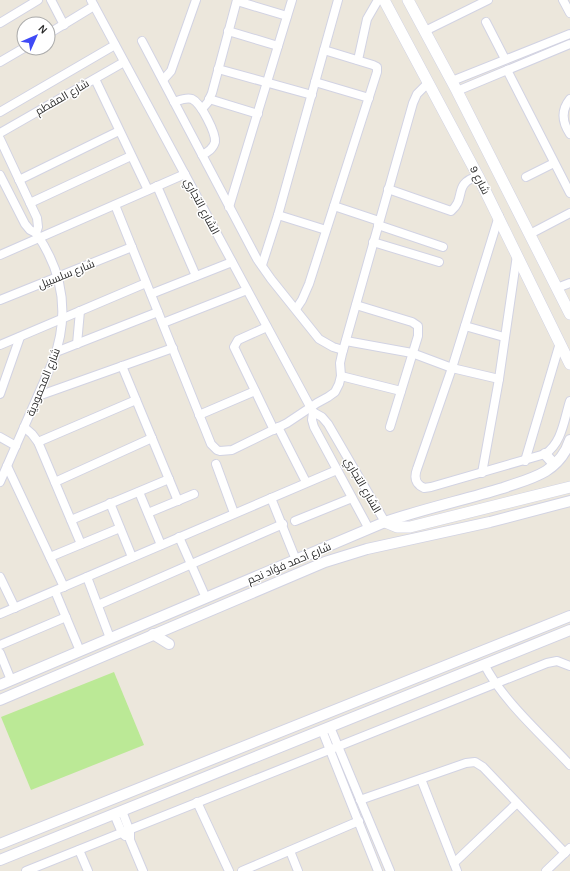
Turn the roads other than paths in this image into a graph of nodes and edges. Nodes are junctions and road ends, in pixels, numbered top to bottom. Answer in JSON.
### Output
{"nodes":[{"id":1,"x":38,"y":0,"type":"edge"},
{"id":2,"x":51,"y":0,"type":"edge"},
{"id":3,"x":196,"y":0,"type":"edge"},
{"id":4,"x":237,"y":0,"type":"edge"},
{"id":5,"x":292,"y":0,"type":"edge"},
{"id":6,"x":338,"y":0,"type":"edge"},
{"id":7,"x":378,"y":0,"type":"edge"},
{"id":8,"x":384,"y":0,"type":"edge"},
{"id":9,"x":408,"y":0,"type":"edge"},
{"id":10,"x":488,"y":0,"type":"edge"},
{"id":11,"x":562,"y":0,"type":"edge"},
{"id":12,"x":93,"y":3,"type":"edge"},
{"id":13,"x":257,"y":3,"type":"edge"},
{"id":14,"x":570,"y":13,"type":"edge"},
{"id":15,"x":287,"y":16,"type":"junction"},
{"id":16,"x":486,"y":22,"type":"dead end"},
{"id":17,"x":0,"y":23,"type":"edge"},
{"id":18,"x":64,"y":25,"type":"junction"},
{"id":19,"x":56,"y":30,"type":"edge"},
{"id":20,"x":228,"y":31,"type":"junction"},
{"id":21,"x":426,"y":31,"type":"junction"},
{"id":22,"x":570,"y":34,"type":"edge"},
{"id":23,"x":142,"y":41,"type":"dead end"},
{"id":24,"x":570,"y":44,"type":"edge"},
{"id":25,"x":116,"y":45,"type":"junction"},
{"id":26,"x":278,"y":46,"type":"junction"},
{"id":27,"x":324,"y":50,"type":"junction"},
{"id":28,"x":16,"y":53,"type":"edge"},
{"id":29,"x":505,"y":59,"type":"junction"},
{"id":30,"x":358,"y":60,"type":"junction"},
{"id":31,"x":0,"y":62,"type":"edge"},
{"id":32,"x":124,"y":62,"type":"junction"},
{"id":33,"x":218,"y":69,"type":"junction"},
{"id":34,"x":507,"y":70,"type":"junction"},
{"id":35,"x":95,"y":79,"type":"junction"},
{"id":36,"x":163,"y":80,"type":"junction"},
{"id":37,"x":452,"y":81,"type":"junction"},
{"id":38,"x":267,"y":82,"type":"junction"},
{"id":39,"x":315,"y":82,"type":"junction"},
{"id":40,"x":428,"y":83,"type":"junction"},
{"id":41,"x":457,"y":91,"type":"junction"},
{"id":42,"x":312,"y":95,"type":"junction"},
{"id":43,"x":369,"y":98,"type":"junction"},
{"id":44,"x":209,"y":99,"type":"junction"},
{"id":45,"x":570,"y":99,"type":"edge"},
{"id":46,"x":174,"y":102,"type":"junction"},
{"id":47,"x":202,"y":108,"type":"junction"},
{"id":48,"x":0,"y":112,"type":"edge"},
{"id":49,"x":258,"y":114,"type":"junction"},
{"id":50,"x":119,"y":131,"type":"junction"},
{"id":51,"x":0,"y":133,"type":"edge"},
{"id":52,"x":570,"y":134,"type":"edge"},
{"id":53,"x":0,"y":139,"type":"edge"},
{"id":54,"x":202,"y":155,"type":"junction"},
{"id":55,"x":131,"y":156,"type":"junction"},
{"id":56,"x":554,"y":163,"type":"junction"},
{"id":57,"x":185,"y":174,"type":"junction"},
{"id":58,"x":0,"y":175,"type":"edge"},
{"id":59,"x":478,"y":176,"type":"junction"},
{"id":60,"x":526,"y":177,"type":"dead end"},
{"id":61,"x":19,"y":180,"type":"junction"},
{"id":62,"x":157,"y":186,"type":"junction"},
{"id":63,"x":3,"y":187,"type":"edge"},
{"id":64,"x":388,"y":189,"type":"junction"},
{"id":65,"x":148,"y":190,"type":"junction"},
{"id":66,"x":570,"y":193,"type":"edge"},
{"id":67,"x":30,"y":203,"type":"junction"},
{"id":68,"x":114,"y":205,"type":"junction"},
{"id":69,"x":334,"y":206,"type":"junction"},
{"id":70,"x":229,"y":207,"type":"junction"},
{"id":71,"x":570,"y":214,"type":"edge"},
{"id":72,"x":278,"y":215,"type":"junction"},
{"id":73,"x":498,"y":216,"type":"junction"},
{"id":74,"x":379,"y":223,"type":"junction"},
{"id":75,"x":326,"y":230,"type":"junction"},
{"id":76,"x":530,"y":234,"type":"junction"},
{"id":77,"x":38,"y":235,"type":"junction"},
{"id":78,"x":374,"y":242,"type":"junction"},
{"id":79,"x":132,"y":247,"type":"junction"},
{"id":80,"x":443,"y":247,"type":"dead end"},
{"id":81,"x":517,"y":254,"type":"junction"},
{"id":82,"x":0,"y":255,"type":"edge"},
{"id":83,"x":232,"y":262,"type":"junction"},
{"id":84,"x":439,"y":262,"type":"dead end"},
{"id":85,"x":262,"y":265,"type":"junction"},
{"id":86,"x":196,"y":276,"type":"junction"},
{"id":87,"x":58,"y":277,"type":"junction"},
{"id":88,"x":146,"y":283,"type":"junction"},
{"id":89,"x":570,"y":283,"type":"edge"},
{"id":90,"x":557,"y":288,"type":"junction"},
{"id":91,"x":247,"y":290,"type":"junction"},
{"id":92,"x":151,"y":294,"type":"junction"},
{"id":93,"x":0,"y":300,"type":"edge"},
{"id":94,"x":356,"y":305,"type":"junction"},
{"id":95,"x":296,"y":309,"type":"junction"},
{"id":96,"x":80,"y":311,"type":"junction"},
{"id":97,"x":158,"y":312,"type":"junction"},
{"id":98,"x":570,"y":314,"type":"edge"},
{"id":99,"x":63,"y":319,"type":"junction"},
{"id":100,"x":162,"y":323,"type":"junction"},
{"id":101,"x":465,"y":326,"type":"junction"},
{"id":102,"x":267,"y":327,"type":"junction"},
{"id":103,"x":20,"y":337,"type":"junction"},
{"id":104,"x":504,"y":337,"type":"junction"},
{"id":105,"x":346,"y":341,"type":"junction"},
{"id":106,"x":560,"y":343,"type":"junction"},
{"id":107,"x":77,"y":344,"type":"junction"},
{"id":108,"x":0,"y":345,"type":"edge"},
{"id":109,"x":173,"y":348,"type":"junction"},
{"id":110,"x":343,"y":350,"type":"junction"},
{"id":111,"x":56,"y":352,"type":"junction"},
{"id":112,"x":412,"y":354,"type":"junction"},
{"id":113,"x":570,"y":364,"type":"edge"},
{"id":114,"x":122,"y":366,"type":"junction"},
{"id":115,"x":452,"y":368,"type":"junction"},
{"id":116,"x":341,"y":376,"type":"junction"},
{"id":117,"x":498,"y":379,"type":"junction"},
{"id":118,"x":255,"y":391,"type":"junction"},
{"id":119,"x":401,"y":391,"type":"junction"},
{"id":120,"x":0,"y":394,"type":"edge"},
{"id":121,"x":38,"y":396,"type":"junction"},
{"id":122,"x":136,"y":400,"type":"junction"},
{"id":123,"x":570,"y":401,"type":"edge"},
{"id":124,"x":312,"y":410,"type":"junction"},
{"id":125,"x":199,"y":414,"type":"junction"},
{"id":126,"x":24,"y":427,"type":"junction"},
{"id":127,"x":390,"y":427,"type":"dead end"},
{"id":128,"x":276,"y":428,"type":"junction"},
{"id":129,"x":0,"y":437,"type":"edge"},
{"id":130,"x":152,"y":438,"type":"junction"},
{"id":131,"x":38,"y":442,"type":"junction"},
{"id":132,"x":16,"y":446,"type":"junction"},
{"id":133,"x":569,"y":447,"type":"edge"},
{"id":134,"x":545,"y":454,"type":"junction"},
{"id":135,"x":525,"y":461,"type":"junction"},
{"id":136,"x":216,"y":464,"type":"dead end"},
{"id":137,"x":554,"y":464,"type":"junction"},
{"id":138,"x":7,"y":466,"type":"junction"},
{"id":139,"x":337,"y":470,"type":"junction"},
{"id":140,"x":482,"y":473,"type":"junction"},
{"id":141,"x":169,"y":479,"type":"junction"},
{"id":142,"x":0,"y":482,"type":"edge"},
{"id":143,"x":55,"y":482,"type":"junction"},
{"id":144,"x":306,"y":482,"type":"junction"},
{"id":145,"x":570,"y":487,"type":"edge"},
{"id":146,"x":139,"y":492,"type":"junction"},
{"id":147,"x":194,"y":494,"type":"dead end"},
{"id":148,"x":271,"y":498,"type":"junction"},
{"id":149,"x":352,"y":498,"type":"junction"},
{"id":150,"x":178,"y":501,"type":"junction"},
{"id":151,"x":570,"y":501,"type":"edge"},
{"id":152,"x":110,"y":503,"type":"junction"},
{"id":153,"x":234,"y":512,"type":"junction"},
{"id":154,"x":148,"y":513,"type":"junction"},
{"id":155,"x":71,"y":520,"type":"junction"},
{"id":156,"x":295,"y":521,"type":"dead end"},
{"id":157,"x":384,"y":522,"type":"junction"},
{"id":158,"x":283,"y":524,"type":"junction"},
{"id":159,"x":120,"y":528,"type":"junction"},
{"id":160,"x":368,"y":529,"type":"junction"},
{"id":161,"x":179,"y":537,"type":"junction"},
{"id":162,"x":81,"y":544,"type":"junction"},
{"id":163,"x":161,"y":545,"type":"junction"},
{"id":164,"x":50,"y":557,"type":"junction"},
{"id":165,"x":132,"y":557,"type":"junction"},
{"id":166,"x":296,"y":560,"type":"junction"},
{"id":167,"x":191,"y":564,"type":"junction"},
{"id":168,"x":87,"y":577,"type":"junction"},
{"id":169,"x":0,"y":579,"type":"edge"},
{"id":170,"x":64,"y":587,"type":"junction"},
{"id":171,"x":55,"y":591,"type":"junction"},
{"id":172,"x":206,"y":598,"type":"junction"},
{"id":173,"x":98,"y":605,"type":"junction"},
{"id":174,"x":15,"y":608,"type":"junction"},
{"id":175,"x":0,"y":614,"type":"edge"},
{"id":176,"x":570,"y":616,"type":"edge"},
{"id":177,"x":66,"y":617,"type":"junction"},
{"id":178,"x":570,"y":630,"type":"edge"},
{"id":179,"x":153,"y":634,"type":"junction"},
{"id":180,"x":110,"y":638,"type":"junction"},
{"id":181,"x":168,"y":644,"type":"dead end"},
{"id":182,"x":0,"y":645,"type":"edge"},
{"id":183,"x":80,"y":651,"type":"junction"},
{"id":184,"x":0,"y":653,"type":"edge"},
{"id":185,"x":484,"y":664,"type":"junction"},
{"id":186,"x":570,"y":666,"type":"edge"},
{"id":187,"x":11,"y":680,"type":"junction"},
{"id":188,"x":496,"y":684,"type":"junction"},
{"id":189,"x":0,"y":685,"type":"edge"},
{"id":190,"x":0,"y":700,"type":"edge"},
{"id":191,"x":326,"y":728,"type":"junction"},
{"id":192,"x":334,"y":747,"type":"junction"},
{"id":193,"x":570,"y":765,"type":"edge"},
{"id":194,"x":421,"y":779,"type":"junction"},
{"id":195,"x":360,"y":800,"type":"junction"},
{"id":196,"x":197,"y":802,"type":"junction"},
{"id":197,"x":517,"y":803,"type":"junction"},
{"id":198,"x":118,"y":812,"type":"junction"},
{"id":199,"x":359,"y":821,"type":"junction"},
{"id":200,"x":126,"y":831,"type":"junction"},
{"id":201,"x":0,"y":844,"type":"edge"},
{"id":202,"x":79,"y":850,"type":"junction"},
{"id":203,"x":290,"y":851,"type":"junction"},
{"id":204,"x":567,"y":851,"type":"edge"},
{"id":205,"x":0,"y":860,"type":"edge"},
{"id":206,"x":454,"y":863,"type":"junction"},
{"id":207,"x":26,"y":871,"type":"edge"},
{"id":208,"x":88,"y":871,"type":"edge"},
{"id":209,"x":143,"y":871,"type":"edge"},
{"id":210,"x":229,"y":871,"type":"edge"},
{"id":211,"x":242,"y":871,"type":"edge"},
{"id":212,"x":298,"y":871,"type":"edge"},
{"id":213,"x":378,"y":871,"type":"edge"},
{"id":214,"x":390,"y":871,"type":"edge"},
{"id":215,"x":457,"y":871,"type":"edge"},
{"id":216,"x":546,"y":871,"type":"edge"}],
"edges":[{"from":1,"to":17,"type":"street"},
{"from":2,"to":18,"type":"street"},
{"from":3,"to":36,"type":"street"},
{"from":4,"to":13,"type":"street"},
{"from":4,"to":20,"type":"street"},
{"from":5,"to":15,"type":"street"},
{"from":6,"to":27,"type":"street"},
{"from":7,"to":30,"type":"street"},
{"from":8,"to":40,"type":"main road","name":"شارع 9"},
{"from":9,"to":21,"type":"main road","name":"شارع 9"},
{"from":10,"to":21,"type":"street"},
{"from":11,"to":14,"type":"street"},
{"from":12,"to":18,"type":"street"},
{"from":12,"to":25,"type":"street","name":"الشارع التجاري"},
{"from":13,"to":15,"type":"street"},
{"from":15,"to":26,"type":"street"},
{"from":16,"to":29,"type":"street"},
{"from":18,"to":19,"type":"street"},
{"from":20,"to":26,"type":"street"},
{"from":20,"to":33,"type":"street"},
{"from":21,"to":37,"type":"main road","name":"شارع 9"},
{"from":22,"to":29,"type":"street"},
{"from":23,"to":36,"type":"street"},
{"from":24,"to":34,"type":"street"},
{"from":25,"to":32,"type":"street","name":"الشارع التجاري"},
{"from":25,"to":48,"type":"street","name":"شارع المقطم"},
{"from":26,"to":38,"type":"street"},
{"from":27,"to":30,"type":"street"},
{"from":27,"to":39,"type":"street"},
{"from":28,"to":31,"type":"street"},
{"from":29,"to":37,"type":"street"},
{"from":30,"to":43,"type":"street"},
{"from":32,"to":35,"type":"street","name":"شارع المقطم"},
{"from":32,"to":57,"type":"street","name":"الشارع التجاري"},
{"from":33,"to":38,"type":"street"},
{"from":33,"to":44,"type":"street"},
{"from":34,"to":41,"type":"street"},
{"from":34,"to":56,"type":"street"},
{"from":35,"to":50,"type":"street"},
{"from":35,"to":51,"type":"street","name":"شارع المقطم"},
{"from":36,"to":46,"type":"street"},
{"from":37,"to":41,"type":"main road","name":"شارع 9"},
{"from":38,"to":42,"type":"street"},
{"from":38,"to":49,"type":"street"},
{"from":39,"to":42,"type":"street"},
{"from":39,"to":43,"type":"street"},
{"from":40,"to":59,"type":"main road","name":"شارع 9"},
{"from":40,"to":64,"type":"street"},
{"from":41,"to":76,"type":"main road","name":"شارع 9"},
{"from":42,"to":72,"type":"street"},
{"from":43,"to":69,"type":"street"},
{"from":44,"to":47,"type":"street"},
{"from":44,"to":49,"type":"street"},
{"from":45,"to":52,"type":"street"},
{"from":46,"to":47,"type":"street"},
{"from":46,"to":54,"type":"street"},
{"from":47,"to":54,"type":"street"},
{"from":49,"to":70,"type":"street"},
{"from":50,"to":55,"type":"street"},
{"from":50,"to":61,"type":"street"},
{"from":53,"to":61,"type":"street"},
{"from":54,"to":70,"type":"street"},
{"from":55,"to":65,"type":"street"},
{"from":55,"to":67,"type":"street"},
{"from":56,"to":60,"type":"street"},
{"from":56,"to":66,"type":"street"},
{"from":57,"to":62,"type":"street"},
{"from":57,"to":83,"type":"street","name":"الشارع التجاري"},
{"from":58,"to":63,"type":"street"},
{"from":59,"to":64,"type":"street"},
{"from":59,"to":73,"type":"main road","name":"شارع 9"},
{"from":61,"to":67,"type":"street"},
{"from":62,"to":65,"type":"street"},
{"from":62,"to":86,"type":"street"},
{"from":63,"to":77,"type":"street"},
{"from":64,"to":74,"type":"street"},
{"from":65,"to":68,"type":"street"},
{"from":67,"to":77,"type":"street"},
{"from":68,"to":77,"type":"street"},
{"from":68,"to":79,"type":"street"},
{"from":69,"to":74,"type":"street"},
{"from":69,"to":75,"type":"street"},
{"from":70,"to":85,"type":"street"},
{"from":71,"to":76,"type":"street"},
{"from":72,"to":75,"type":"street"},
{"from":72,"to":85,"type":"street"},
{"from":73,"to":81,"type":"main road","name":"شارع 9"},
{"from":73,"to":101,"type":"street"},
{"from":74,"to":78,"type":"street"},
{"from":74,"to":80,"type":"street"},
{"from":75,"to":95,"type":"street"},
{"from":76,"to":90,"type":"main road","name":"شارع 9"},
{"from":77,"to":82,"type":"street"},
{"from":77,"to":87,"type":"street","name":"شارع المحمودية"},
{"from":78,"to":84,"type":"street"},
{"from":78,"to":94,"type":"street"},
{"from":79,"to":87,"type":"street","name":"شارع سلسبيل"},
{"from":79,"to":88,"type":"street"},
{"from":81,"to":104,"type":"street"},
{"from":81,"to":106,"type":"main road","name":"شارع 9"},
{"from":83,"to":86,"type":"street"},
{"from":83,"to":91,"type":"street","name":"الشارع التجاري"},
{"from":85,"to":95,"type":"street"},
{"from":86,"to":92,"type":"street"},
{"from":87,"to":93,"type":"street","name":"شارع سلسبيل"},
{"from":87,"to":99,"type":"street","name":"شارع المحمودية"},
{"from":88,"to":92,"type":"street"},
{"from":88,"to":96,"type":"street"},
{"from":89,"to":90,"type":"street"},
{"from":90,"to":98,"type":"main road","name":"شارع 9"},
{"from":91,"to":100,"type":"street"},
{"from":91,"to":102,"type":"street","name":"الشارع التجاري"},
{"from":92,"to":97,"type":"street"},
{"from":94,"to":105,"type":"street"},
{"from":94,"to":112,"type":"street"},
{"from":95,"to":110,"type":"street"},
{"from":96,"to":99,"type":"street"},
{"from":96,"to":107,"type":"street"},
{"from":97,"to":100,"type":"street"},
{"from":97,"to":107,"type":"street"},
{"from":99,"to":103,"type":"street"},
{"from":99,"to":111,"type":"street","name":"شارع المحمودية"},
{"from":100,"to":109,"type":"street"},
{"from":101,"to":104,"type":"street"},
{"from":101,"to":115,"type":"street"},
{"from":102,"to":118,"type":"street"},
{"from":102,"to":124,"type":"street","name":"الشارع التجاري"},
{"from":103,"to":108,"type":"street"},
{"from":103,"to":120,"type":"street"},
{"from":104,"to":117,"type":"street"},
{"from":105,"to":110,"type":"street"},
{"from":105,"to":112,"type":"street"},
{"from":106,"to":113,"type":"main road","name":"شارع 9"},
{"from":106,"to":135,"type":"street"},
{"from":107,"to":111,"type":"street"},
{"from":109,"to":114,"type":"street"},
{"from":109,"to":125,"type":"street"},
{"from":110,"to":116,"type":"street"},
{"from":111,"to":121,"type":"street","name":"شارع المحمودية"},
{"from":112,"to":115,"type":"street"},
{"from":112,"to":119,"type":"street"},
{"from":114,"to":121,"type":"street"},
{"from":114,"to":122,"type":"street"},
{"from":115,"to":117,"type":"street"},
{"from":115,"to":140,"type":"street"},
{"from":116,"to":119,"type":"street"},
{"from":116,"to":124,"type":"street"},
{"from":117,"to":140,"type":"street"},
{"from":118,"to":125,"type":"street"},
{"from":118,"to":128,"type":"street"},
{"from":119,"to":127,"type":"street"},
{"from":121,"to":126,"type":"street","name":"شارع المحمودية"},
{"from":122,"to":130,"type":"street"},
{"from":122,"to":131,"type":"street"},
{"from":123,"to":134,"type":"street"},
{"from":124,"to":128,"type":"street"},
{"from":124,"to":139,"type":"street","name":"الشارع التجاري"},
{"from":124,"to":157,"type":"street","name":"الشارع التجاري"},
{"from":125,"to":128,"type":"street"},
{"from":126,"to":131,"type":"street"},
{"from":126,"to":132,"type":"street","name":"شارع المحمودية"},
{"from":128,"to":144,"type":"street"},
{"from":129,"to":132,"type":"street"},
{"from":130,"to":141,"type":"street"},
{"from":130,"to":143,"type":"street"},
{"from":131,"to":143,"type":"street"},
{"from":132,"to":138,"type":"street","name":"شارع المحمودية"},
{"from":133,"to":137,"type":"street","name":"شارع أحمد فؤاد نجم"},
{"from":134,"to":135,"type":"street"},
{"from":134,"to":137,"type":"street"},
{"from":135,"to":140,"type":"street"},
{"from":136,"to":153,"type":"street"},
{"from":137,"to":157,"type":"street","name":"شارع أحمد فؤاد نجم"},
{"from":138,"to":142,"type":"street","name":"شارع المحمودية"},
{"from":138,"to":164,"type":"street"},
{"from":139,"to":144,"type":"street"},
{"from":139,"to":149,"type":"street","name":"الشارع التجاري"},
{"from":141,"to":146,"type":"street"},
{"from":141,"to":150,"type":"street"},
{"from":143,"to":155,"type":"street"},
{"from":144,"to":148,"type":"street"},
{"from":145,"to":157,"type":"main road"},
{"from":146,"to":152,"type":"street"},
{"from":146,"to":154,"type":"street"},
{"from":147,"to":150,"type":"street"},
{"from":148,"to":153,"type":"street"},
{"from":148,"to":158,"type":"street"},
{"from":149,"to":156,"type":"street"},
{"from":149,"to":160,"type":"street","name":"الشارع التجاري"},
{"from":150,"to":154,"type":"street"},
{"from":151,"to":179,"type":"street","name":"شارع أحمد فؤاد نجم"},
{"from":152,"to":155,"type":"street"},
{"from":152,"to":159,"type":"street"},
{"from":153,"to":161,"type":"street"},
{"from":154,"to":163,"type":"street"},
{"from":155,"to":162,"type":"street"},
{"from":157,"to":160,"type":"street","name":"شارع أحمد فؤاد نجم"},
{"from":158,"to":166,"type":"street"},
{"from":158,"to":167,"type":"street"},
{"from":159,"to":162,"type":"street"},
{"from":159,"to":165,"type":"street"},
{"from":160,"to":166,"type":"street","name":"شارع أحمد فؤاد نجم"},
{"from":161,"to":163,"type":"street"},
{"from":161,"to":167,"type":"street"},
{"from":162,"to":164,"type":"street"},
{"from":163,"to":165,"type":"street"},
{"from":164,"to":170,"type":"street"},
{"from":165,"to":168,"type":"street"},
{"from":166,"to":172,"type":"street","name":"شارع أحمد فؤاد نجم"},
{"from":167,"to":172,"type":"street"},
{"from":167,"to":173,"type":"street"},
{"from":168,"to":170,"type":"street"},
{"from":168,"to":173,"type":"street"},
{"from":169,"to":174,"type":"street"},
{"from":170,"to":171,"type":"street"},
{"from":171,"to":174,"type":"street"},
{"from":171,"to":177,"type":"street"},
{"from":172,"to":180,"type":"street","name":"شارع أحمد فؤاد نجم"},
{"from":173,"to":180,"type":"street"},
{"from":174,"to":175,"type":"street"},
{"from":176,"to":201,"type":"street"},
{"from":177,"to":182,"type":"street"},
{"from":177,"to":183,"type":"street"},
{"from":178,"to":185,"type":"street"},
{"from":179,"to":181,"type":"street"},
{"from":179,"to":190,"type":"street","name":"شارع أحمد فؤاد نجم"},
{"from":180,"to":183,"type":"street","name":"شارع أحمد فؤاد نجم"},
{"from":183,"to":187,"type":"street","name":"شارع أحمد فؤاد نجم"},
{"from":184,"to":187,"type":"street"},
{"from":185,"to":188,"type":"street"},
{"from":185,"to":191,"type":"street"},
{"from":186,"to":188,"type":"street"},
{"from":187,"to":189,"type":"street","name":"شارع أحمد فؤاد نجم"},
{"from":188,"to":192,"type":"street"},
{"from":188,"to":193,"type":"street"},
{"from":191,"to":192,"type":"street"},
{"from":191,"to":198,"type":"street"},
{"from":192,"to":195,"type":"street"},
{"from":192,"to":196,"type":"street"},
{"from":192,"to":199,"type":"street"},
{"from":194,"to":195,"type":"street"},
{"from":194,"to":197,"type":"street"},
{"from":194,"to":206,"type":"street"},
{"from":195,"to":214,"type":"street"},
{"from":196,"to":200,"type":"street"},
{"from":196,"to":210,"type":"street"},
{"from":197,"to":204,"type":"street"},
{"from":197,"to":206,"type":"street"},
{"from":198,"to":200,"type":"street"},
{"from":198,"to":205,"type":"street"},
{"from":199,"to":203,"type":"street"},
{"from":199,"to":213,"type":"street"},
{"from":200,"to":202,"type":"street"},
{"from":200,"to":209,"type":"street"},
{"from":202,"to":207,"type":"street"},
{"from":202,"to":208,"type":"street"},
{"from":203,"to":211,"type":"street"},
{"from":203,"to":212,"type":"street"},
{"from":204,"to":216,"type":"street"},
{"from":206,"to":215,"type":"street"}]}
